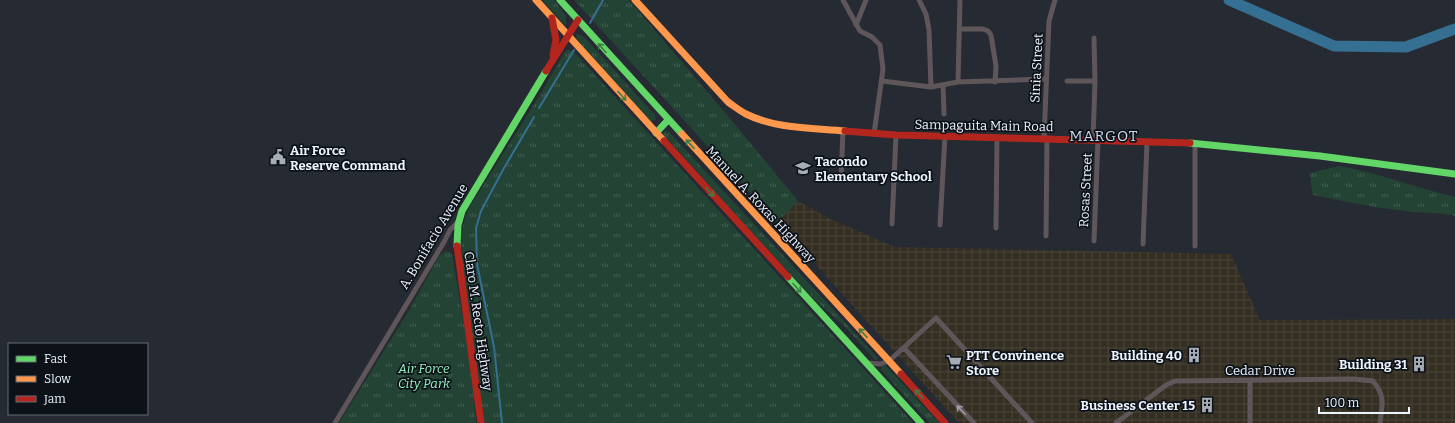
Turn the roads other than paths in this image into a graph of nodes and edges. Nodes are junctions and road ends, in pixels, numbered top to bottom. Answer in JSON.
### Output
{"nodes":[{"id":1,"x":536,"y":0,"type":"edge"},
{"id":2,"x":560,"y":0,"type":"edge"},
{"id":3,"x":635,"y":0,"type":"edge"},
{"id":4,"x":843,"y":0,"type":"edge"},
{"id":5,"x":866,"y":0,"type":"edge"},
{"id":6,"x":919,"y":0,"type":"edge"},
{"id":7,"x":960,"y":0,"type":"edge"},
{"id":8,"x":1055,"y":0,"type":"edge"},
{"id":9,"x":552,"y":18,"type":"junction"},
{"id":10,"x":578,"y":20,"type":"junction"},
{"id":11,"x":856,"y":25,"type":"junction"},
{"id":12,"x":960,"y":29,"type":"junction"},
{"id":13,"x":567,"y":36,"type":"junction"},
{"id":14,"x":1094,"y":38,"type":"dead end"},
{"id":15,"x":551,"y":62,"type":"junction"},
{"id":16,"x":1046,"y":79,"type":"junction"},
{"id":17,"x":882,"y":81,"type":"junction"},
{"id":18,"x":1067,"y":81,"type":"dead end"},
{"id":19,"x":1095,"y":81,"type":"junction"},
{"id":20,"x":958,"y":82,"type":"junction"},
{"id":21,"x":995,"y":82,"type":"junction"},
{"id":22,"x":943,"y":85,"type":"junction"},
{"id":23,"x":931,"y":87,"type":"junction"},
{"id":24,"x":944,"y":114,"type":"dead end"},
{"id":25,"x":668,"y":120,"type":"junction"},
{"id":26,"x":844,"y":131,"type":"junction"},
{"id":27,"x":656,"y":133,"type":"junction"},
{"id":28,"x":874,"y":134,"type":"junction"},
{"id":29,"x":896,"y":135,"type":"junction"},
{"id":30,"x":945,"y":136,"type":"junction"},
{"id":31,"x":997,"y":136,"type":"junction"},
{"id":32,"x":1046,"y":138,"type":"junction"},
{"id":33,"x":1095,"y":140,"type":"junction"},
{"id":34,"x":1148,"y":142,"type":"junction"},
{"id":35,"x":1195,"y":143,"type":"junction"},
{"id":36,"x":1455,"y":174,"type":"edge"},
{"id":37,"x":841,"y":180,"type":"dead end"},
{"id":38,"x":458,"y":222,"type":"junction"},
{"id":39,"x":892,"y":224,"type":"dead end"},
{"id":40,"x":940,"y":225,"type":"dead end"},
{"id":41,"x":996,"y":228,"type":"dead end"},
{"id":42,"x":1046,"y":236,"type":"dead end"},
{"id":43,"x":1094,"y":241,"type":"dead end"},
{"id":44,"x":1143,"y":244,"type":"dead end"},
{"id":45,"x":1195,"y":246,"type":"dead end"},
{"id":46,"x":904,"y":348,"type":"junction"},
{"id":47,"x":889,"y":361,"type":"junction"},
{"id":48,"x":866,"y":363,"type":"junction"},
{"id":49,"x":1250,"y":381,"type":"junction"},
{"id":50,"x":335,"y":423,"type":"edge"},
{"id":51,"x":480,"y":423,"type":"edge"},
{"id":52,"x":921,"y":423,"type":"edge"},
{"id":53,"x":946,"y":423,"type":"edge"},
{"id":54,"x":974,"y":423,"type":"edge"},
{"id":55,"x":1032,"y":423,"type":"edge"},
{"id":56,"x":1116,"y":423,"type":"edge"},
{"id":57,"x":1250,"y":423,"type":"edge"},
{"id":58,"x":1380,"y":423,"type":"edge"}],
"edges":[{"from":1,"to":9,"type":"main road"},
{"from":2,"to":10,"type":"main road","name":"Manuel A. Roxas Highway"},
{"from":3,"to":26,"type":"main road","name":"Sampaguita Main Road"},
{"from":4,"to":11,"type":"street"},
{"from":5,"to":11,"type":"street"},
{"from":6,"to":23,"type":"street"},
{"from":7,"to":12,"type":"street"},
{"from":8,"to":16,"type":"street","name":"Sinia Street"},
{"from":9,"to":13,"type":"main road"},
{"from":9,"to":15,"type":"main road","name":"A. Bonifacio Avenue"},
{"from":10,"to":13,"type":"main road","name":"A. Bonifacio Avenue"},
{"from":25,"to":10,"type":"main road","name":"Manuel A. Roxas Highway","one_way":true},
{"from":11,"to":17,"type":"street"},
{"from":12,"to":20,"type":"street"},
{"from":12,"to":21,"type":"street"},
{"from":13,"to":15,"type":"main road","name":"A. Bonifacio Avenue"},
{"from":13,"to":27,"type":"main road","one_way":true},
{"from":14,"to":19,"type":"street","name":"Rosas Street"},
{"from":15,"to":38,"type":"main road","name":"A. Bonifacio Avenue"},
{"from":16,"to":21,"type":"street"},
{"from":16,"to":32,"type":"street","name":"Sinia Street"},
{"from":17,"to":23,"type":"street"},
{"from":17,"to":28,"type":"street"},
{"from":18,"to":19,"type":"street"},
{"from":19,"to":33,"type":"street","name":"Rosas Street"},
{"from":20,"to":21,"type":"street"},
{"from":20,"to":22,"type":"street"},
{"from":22,"to":23,"type":"street"},
{"from":22,"to":24,"type":"street"},
{"from":25,"to":27,"type":"main road"},
{"from":47,"to":25,"type":"main road","name":"Manuel A. Roxas Highway","one_way":true},
{"from":26,"to":28,"type":"main road","name":"Sampaguita Main Road"},
{"from":26,"to":37,"type":"street"},
{"from":27,"to":48,"type":"main road","one_way":true},
{"from":28,"to":29,"type":"main road","name":"Sampaguita Main Road"},
{"from":29,"to":30,"type":"main road","name":"Sampaguita Main Road"},
{"from":29,"to":39,"type":"street"},
{"from":30,"to":31,"type":"main road","name":"Sampaguita Main Road"},
{"from":30,"to":40,"type":"street"},
{"from":31,"to":32,"type":"main road","name":"Sampaguita Main Road"},
{"from":31,"to":41,"type":"street"},
{"from":32,"to":33,"type":"main road","name":"Sampaguita Main Road"},
{"from":32,"to":42,"type":"street","name":"Sinia Street"},
{"from":33,"to":34,"type":"main road","name":"Sampaguita Main Road"},
{"from":33,"to":43,"type":"street","name":"Rosas Street"},
{"from":34,"to":35,"type":"main road","name":"Sampaguita Main Road"},
{"from":34,"to":44,"type":"street"},
{"from":35,"to":36,"type":"main road","name":"Sampaguita Main Road"},
{"from":35,"to":45,"type":"street"},
{"from":38,"to":50,"type":"street","name":"A. Bonifacio Avenue"},
{"from":38,"to":51,"type":"main road","name":"Claro M. Recto Highway"},
{"from":46,"to":47,"type":"street"},
{"from":54,"to":46,"type":"street","one_way":true},
{"from":46,"to":55,"type":"street"},
{"from":47,"to":48,"type":"street"},
{"from":53,"to":47,"type":"main road","name":"Manuel A. Roxas Highway","one_way":true},
{"from":48,"to":52,"type":"main road"},
{"from":49,"to":56,"type":"street","name":"Cedar Drive"},
{"from":49,"to":57,"type":"street"},
{"from":49,"to":58,"type":"street","name":"Cedar Drive"}]}
